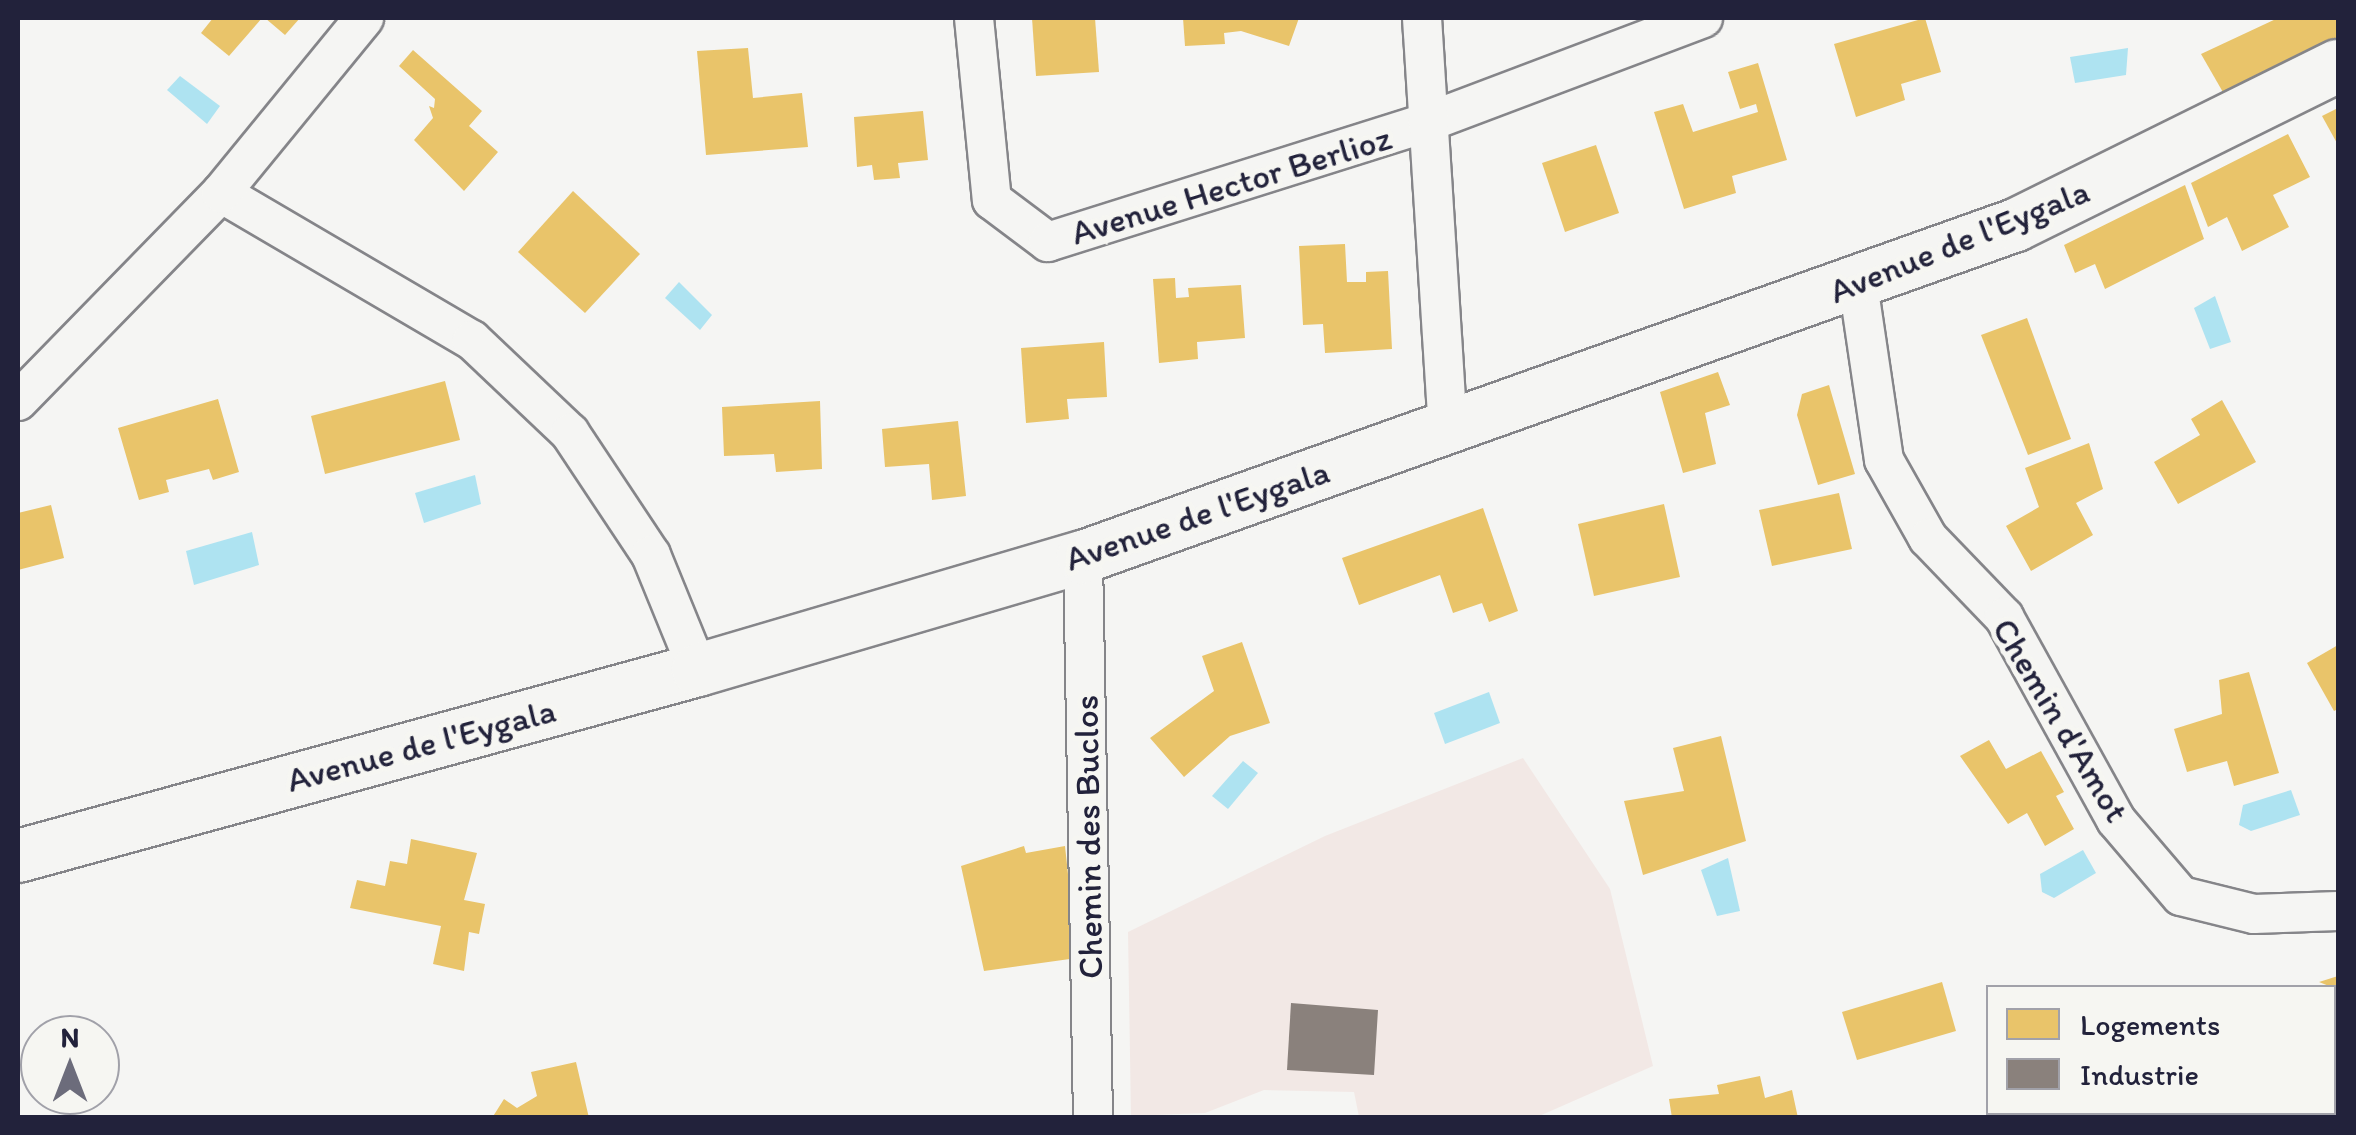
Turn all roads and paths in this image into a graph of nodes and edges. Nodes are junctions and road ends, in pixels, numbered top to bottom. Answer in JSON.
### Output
{"nodes":[{"id":1,"x":364,"y":18,"type":"edge"},
{"id":2,"x":974,"y":18,"type":"edge"},
{"id":3,"x":1422,"y":18,"type":"edge"},
{"id":4,"x":1704,"y":18,"type":"edge"},
{"id":5,"x":2338,"y":66,"type":"edge"},
{"id":6,"x":1428,"y":122,"type":"junction"},
{"id":7,"x":222,"y":193,"type":"junction"},
{"id":8,"x":1858,"y":284,"type":"junction"},
{"id":9,"x":18,"y":401,"type":"edge"},
{"id":10,"x":1448,"y":428,"type":"junction"},
{"id":11,"x":1083,"y":556,"type":"junction"},
{"id":12,"x":698,"y":670,"type":"junction"},
{"id":13,"x":18,"y":856,"type":"edge"},
{"id":14,"x":2338,"y":911,"type":"edge"},
{"id":15,"x":1093,"y":1118,"type":"edge"}],
"edges":[{"from":1,"to":7,"type":"street"},
{"from":2,"to":6,"type":"street","name":"Avenue Hector Berlioz"},
{"from":3,"to":6,"type":"street"},
{"from":4,"to":6,"type":"street"},
{"from":5,"to":8,"type":"street","name":"Avenue de l'Eygala"},
{"from":6,"to":10,"type":"street"},
{"from":7,"to":9,"type":"street"},
{"from":7,"to":12,"type":"street"},
{"from":8,"to":10,"type":"street","name":"Avenue de l'Eygala"},
{"from":8,"to":14,"type":"street","name":"Chemin d'Amot"},
{"from":10,"to":11,"type":"street","name":"Avenue de l'Eygala"},
{"from":11,"to":12,"type":"street","name":"Avenue de l'Eygala"},
{"from":11,"to":15,"type":"street","name":"Chemin des Buclos"},
{"from":12,"to":13,"type":"street","name":"Avenue de l'Eygala"}]}
